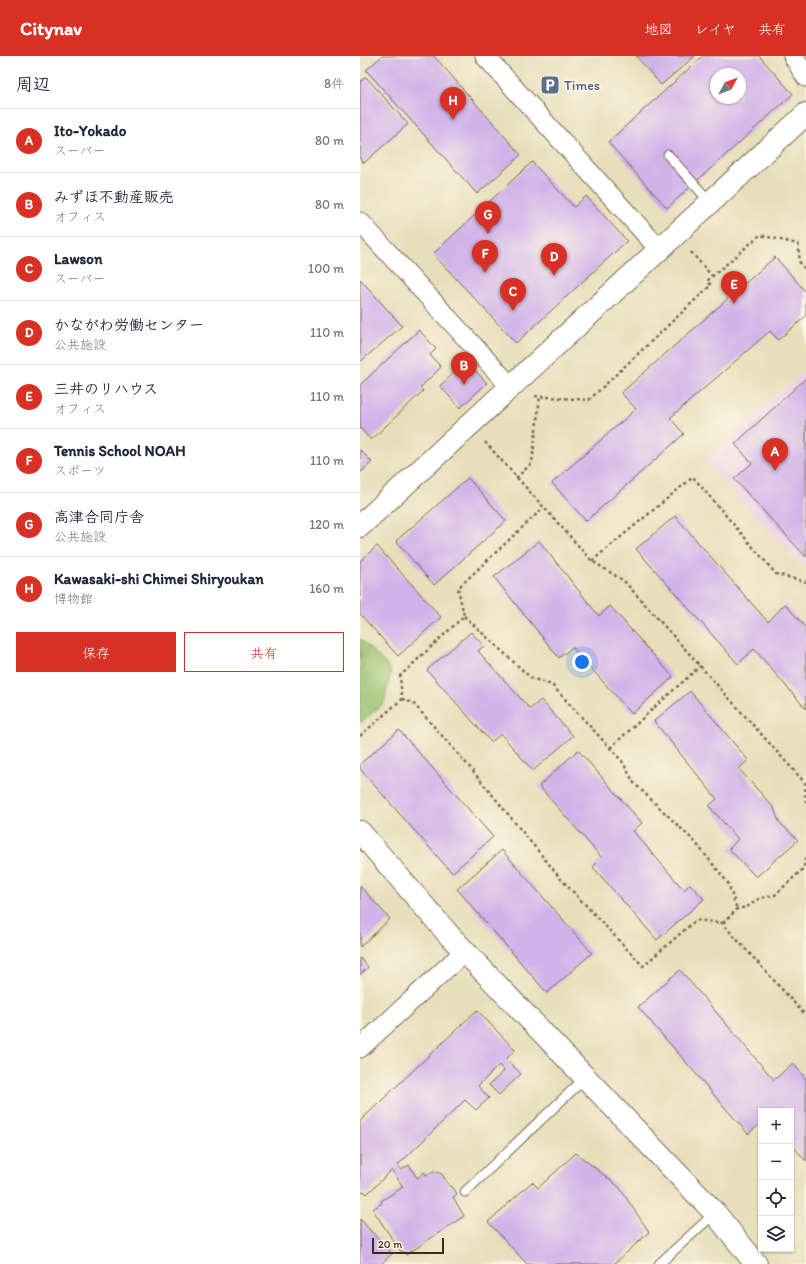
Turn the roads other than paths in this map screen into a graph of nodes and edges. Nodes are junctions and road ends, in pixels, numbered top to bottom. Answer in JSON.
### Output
{"nodes":[{"id":1,"x":484,"y":56,"type":"edge"},
{"id":2,"x":793,"y":56,"type":"edge"},
{"id":3,"x":806,"y":77,"type":"edge"},
{"id":4,"x":806,"y":114,"type":"edge"},
{"id":5,"x":668,"y":155,"type":"dead end"},
{"id":6,"x":710,"y":202,"type":"junction"},
{"id":7,"x":360,"y":222,"type":"edge"},
{"id":8,"x":660,"y":249,"type":"junction"},
{"id":9,"x":520,"y":391,"type":"junction"},
{"id":10,"x":360,"y":526,"type":"edge"},
{"id":11,"x":360,"y":832,"type":"edge"},
{"id":12,"x":465,"y":951,"type":"junction"},
{"id":13,"x":360,"y":1048,"type":"edge"},
{"id":14,"x":586,"y":1077,"type":"junction"},
{"id":15,"x":465,"y":1192,"type":"dead end"},
{"id":16,"x":715,"y":1213,"type":"junction"},
{"id":17,"x":659,"y":1264,"type":"edge"},
{"id":18,"x":756,"y":1264,"type":"edge"}],
"edges":[{"from":1,"to":8,"type":"street"},
{"from":2,"to":3,"type":"street"},
{"from":4,"to":6,"type":"street"},
{"from":5,"to":6,"type":"lane"},
{"from":6,"to":8,"type":"street"},
{"from":7,"to":9,"type":"street"},
{"from":8,"to":9,"type":"street"},
{"from":9,"to":10,"type":"street"},
{"from":11,"to":12,"type":"street"},
{"from":12,"to":13,"type":"street"},
{"from":12,"to":14,"type":"street"},
{"from":14,"to":15,"type":"lane"},
{"from":14,"to":16,"type":"street"},
{"from":16,"to":17,"type":"lane"},
{"from":16,"to":18,"type":"street"}]}
